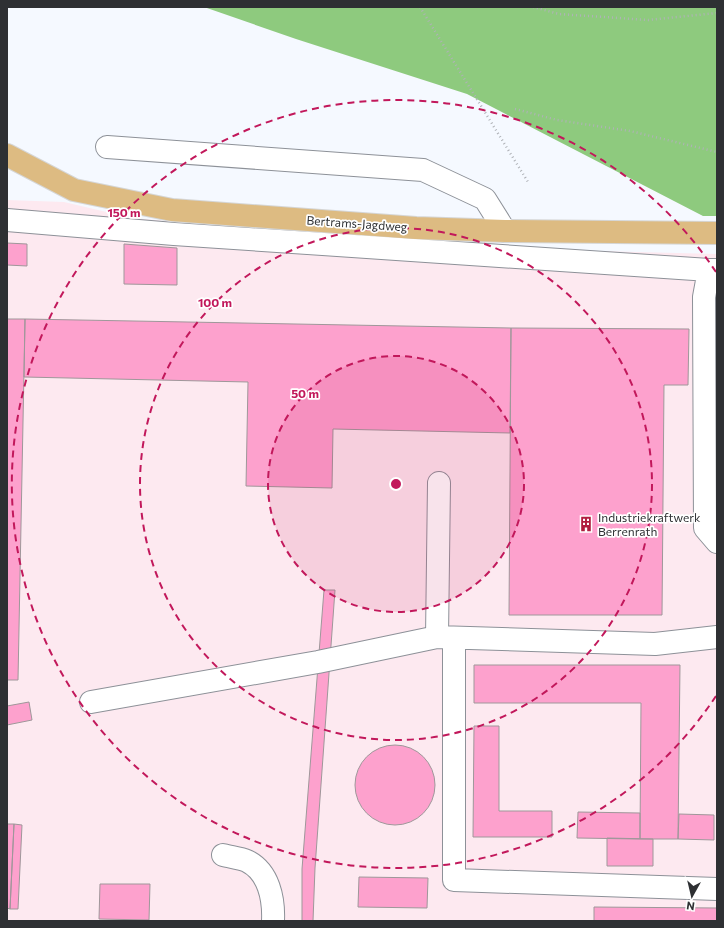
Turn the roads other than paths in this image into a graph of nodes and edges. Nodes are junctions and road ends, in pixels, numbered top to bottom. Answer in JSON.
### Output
{"nodes":[{"id":1,"x":107,"y":147,"type":"dead end"},
{"id":2,"x":7,"y":155,"type":"edge"},
{"id":3,"x":7,"y":220,"type":"edge"},
{"id":4,"x":504,"y":231,"type":"junction"},
{"id":5,"x":717,"y":233,"type":"edge"},
{"id":6,"x":713,"y":270,"type":"edge"},
{"id":7,"x":439,"y":483,"type":"dead end"},
{"id":8,"x":717,"y":542,"type":"edge"},
{"id":9,"x":717,"y":637,"type":"edge"},
{"id":10,"x":446,"y":638,"type":"junction"},
{"id":11,"x":91,"y":702,"type":"dead end"},
{"id":12,"x":223,"y":855,"type":"dead end"},
{"id":13,"x":717,"y":889,"type":"edge"},
{"id":14,"x":274,"y":921,"type":"edge"}],
"edges":[{"from":1,"to":4,"type":"lane"},
{"from":2,"to":4,"type":"main road","name":"Bertrams-Jagdweg"},
{"from":3,"to":6,"type":"lane"},
{"from":4,"to":5,"type":"main road","name":"Bertrams-Jagdweg"},
{"from":6,"to":8,"type":"lane"},
{"from":7,"to":10,"type":"lane"},
{"from":9,"to":10,"type":"lane"},
{"from":10,"to":11,"type":"lane"},
{"from":10,"to":13,"type":"lane"},
{"from":12,"to":14,"type":"lane"}]}
